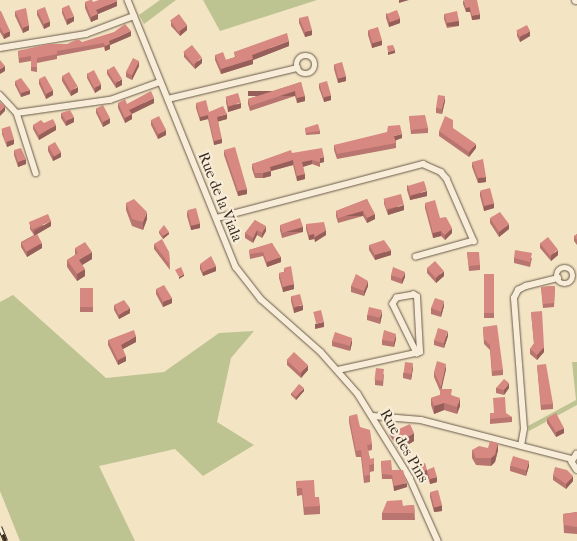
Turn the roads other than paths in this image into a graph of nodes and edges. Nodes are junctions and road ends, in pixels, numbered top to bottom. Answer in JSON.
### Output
{"nodes":[{"id":1,"x":128,"y":0,"type":"edge"},
{"id":2,"x":134,"y":16,"type":"junction"},
{"id":3,"x":0,"y":48,"type":"edge"},
{"id":4,"x":297,"y":68,"type":"dead end"},
{"id":5,"x":160,"y":82,"type":"junction"},
{"id":6,"x":0,"y":95,"type":"edge"},
{"id":7,"x":168,"y":99,"type":"junction"},
{"id":8,"x":16,"y":113,"type":"junction"},
{"id":9,"x":36,"y":173,"type":"dead end"},
{"id":10,"x":217,"y":218,"type":"junction"},
{"id":11,"x":416,"y":257,"type":"dead end"},
{"id":12,"x":558,"y":278,"type":"dead end"},
{"id":13,"x":417,"y":353,"type":"junction"},
{"id":14,"x":338,"y":370,"type":"junction"},
{"id":15,"x":373,"y":416,"type":"junction"},
{"id":16,"x":521,"y":446,"type":"junction"},
{"id":17,"x":575,"y":457,"type":"edge"},
{"id":18,"x":577,"y":470,"type":"edge"},
{"id":19,"x":438,"y":541,"type":"edge"}],
"edges":[{"from":1,"to":2,"type":"street","name":"Rue de la Viala"},
{"from":2,"to":3,"type":"street"},
{"from":2,"to":5,"type":"street","name":"Rue de la Viala"},
{"from":4,"to":7,"type":"street"},
{"from":5,"to":7,"type":"street","name":"Rue de la Viala"},
{"from":5,"to":8,"type":"street"},
{"from":6,"to":8,"type":"street"},
{"from":7,"to":10,"type":"street","name":"Rue de la Viala"},
{"from":8,"to":9,"type":"street"},
{"from":10,"to":11,"type":"street"},
{"from":10,"to":14,"type":"street","name":"Rue de la Viala"},
{"from":12,"to":16,"type":"street"},
{"from":13,"to":13,"type":"street"},
{"from":13,"to":14,"type":"street"},
{"from":14,"to":15,"type":"street","name":"Rue des Pins"},
{"from":15,"to":16,"type":"street"},
{"from":15,"to":19,"type":"street","name":"Rue des Pins"},
{"from":16,"to":17,"type":"street"},
{"from":17,"to":18,"type":"street"}]}
